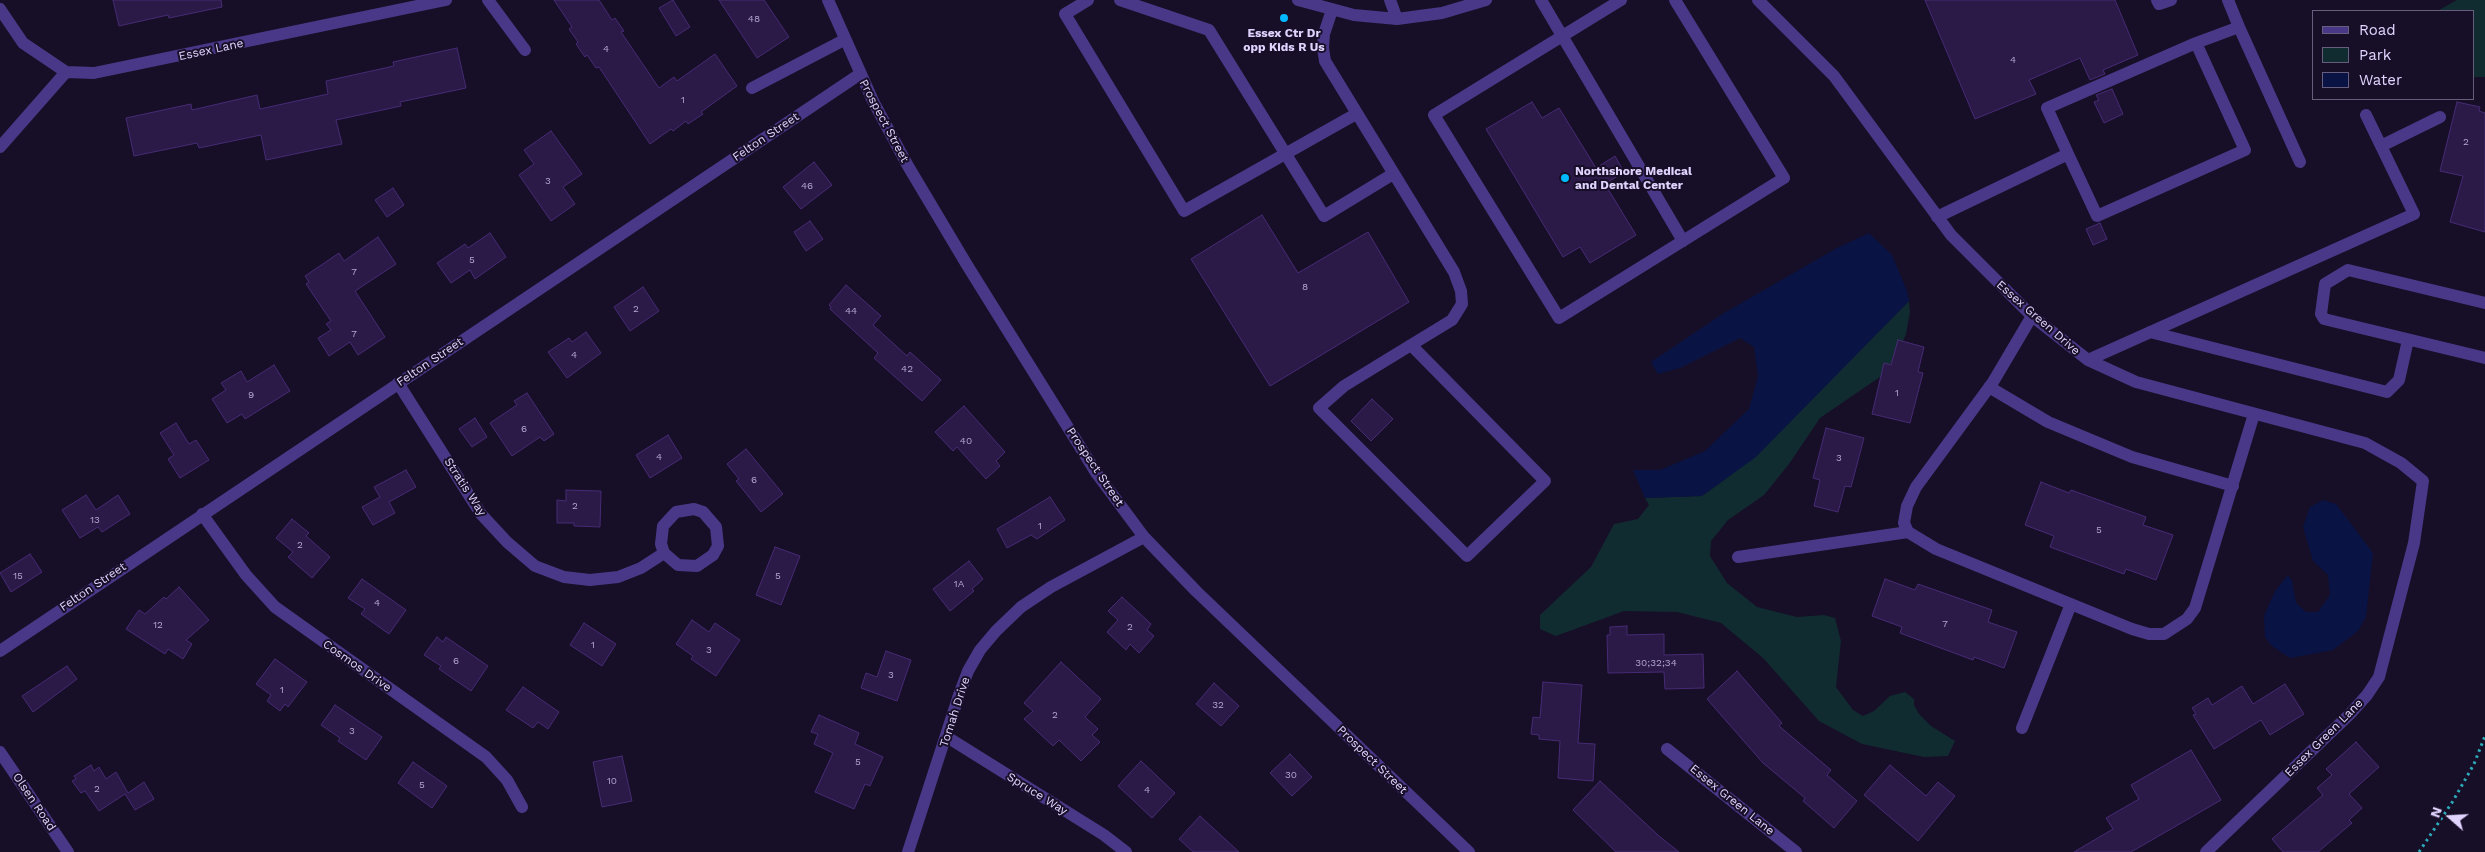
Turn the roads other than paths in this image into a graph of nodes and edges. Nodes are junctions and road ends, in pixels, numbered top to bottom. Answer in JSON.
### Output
{"nodes":[{"id":1,"x":446,"y":0,"type":"edge"},
{"id":2,"x":488,"y":0,"type":"edge"},
{"id":3,"x":828,"y":0,"type":"edge"},
{"id":4,"x":1088,"y":0,"type":"edge"},
{"id":5,"x":1120,"y":0,"type":"edge"},
{"id":6,"x":1298,"y":0,"type":"edge"},
{"id":7,"x":1390,"y":0,"type":"edge"},
{"id":8,"x":1486,"y":0,"type":"edge"},
{"id":9,"x":1541,"y":0,"type":"edge"},
{"id":10,"x":1621,"y":0,"type":"edge"},
{"id":11,"x":1675,"y":0,"type":"edge"},
{"id":12,"x":1758,"y":0,"type":"edge"},
{"id":13,"x":2157,"y":0,"type":"edge"},
{"id":14,"x":2170,"y":0,"type":"edge"},
{"id":15,"x":2228,"y":0,"type":"edge"},
{"id":16,"x":0,"y":9,"type":"edge"},
{"id":17,"x":1332,"y":10,"type":"junction"},
{"id":18,"x":1397,"y":18,"type":"junction"},
{"id":19,"x":2239,"y":27,"type":"junction"},
{"id":20,"x":1563,"y":36,"type":"junction"},
{"id":21,"x":844,"y":40,"type":"junction"},
{"id":22,"x":2196,"y":43,"type":"junction"},
{"id":23,"x":525,"y":50,"type":"dead end"},
{"id":24,"x":66,"y":72,"type":"junction"},
{"id":25,"x":860,"y":74,"type":"junction"},
{"id":26,"x":752,"y":88,"type":"dead end"},
{"id":27,"x":1356,"y":114,"type":"junction"},
{"id":28,"x":2366,"y":115,"type":"dead end"},
{"id":29,"x":2440,"y":118,"type":"dead end"},
{"id":30,"x":2381,"y":146,"type":"junction"},
{"id":31,"x":0,"y":147,"type":"edge"},
{"id":32,"x":1286,"y":153,"type":"junction"},
{"id":33,"x":2068,"y":154,"type":"junction"},
{"id":34,"x":2300,"y":162,"type":"dead end"},
{"id":35,"x":1393,"y":174,"type":"junction"},
{"id":36,"x":1937,"y":217,"type":"junction"},
{"id":37,"x":1683,"y":241,"type":"junction"},
{"id":38,"x":2485,"y":303,"type":"edge"},
{"id":39,"x":2032,"y":316,"type":"junction"},
{"id":40,"x":2150,"y":332,"type":"junction"},
{"id":41,"x":2408,"y":340,"type":"junction"},
{"id":42,"x":1411,"y":345,"type":"junction"},
{"id":43,"x":2485,"y":358,"type":"edge"},
{"id":44,"x":2088,"y":360,"type":"junction"},
{"id":45,"x":398,"y":383,"type":"junction"},
{"id":46,"x":1989,"y":387,"type":"junction"},
{"id":47,"x":2254,"y":414,"type":"junction"},
{"id":48,"x":2423,"y":481,"type":"joint"},
{"id":49,"x":2233,"y":486,"type":"junction"},
{"id":50,"x":202,"y":514,"type":"junction"},
{"id":51,"x":1908,"y":532,"type":"junction"},
{"id":52,"x":1144,"y":537,"type":"junction"},
{"id":53,"x":664,"y":552,"type":"junction"},
{"id":54,"x":1738,"y":557,"type":"dead end"},
{"id":55,"x":2071,"y":604,"type":"junction"},
{"id":56,"x":0,"y":650,"type":"edge"},
{"id":57,"x":2022,"y":728,"type":"dead end"},
{"id":58,"x":947,"y":738,"type":"junction"},
{"id":59,"x":1667,"y":749,"type":"dead end"},
{"id":60,"x":0,"y":752,"type":"edge"},
{"id":61,"x":522,"y":807,"type":"dead end"},
{"id":62,"x":68,"y":852,"type":"edge"},
{"id":63,"x":908,"y":852,"type":"edge"},
{"id":64,"x":1126,"y":852,"type":"edge"},
{"id":65,"x":1469,"y":852,"type":"edge"},
{"id":66,"x":1796,"y":852,"type":"edge"},
{"id":67,"x":2206,"y":852,"type":"edge"}],
"edges":[{"from":1,"to":24,"type":"street","name":"Essex Lane"},
{"from":2,"to":23,"type":"street"},
{"from":3,"to":21,"type":"street","name":"Prospect Street"},
{"from":4,"to":32,"type":"street"},
{"from":5,"to":32,"type":"street"},
{"from":6,"to":17,"type":"street"},
{"from":7,"to":18,"type":"street"},
{"from":8,"to":18,"type":"street"},
{"from":9,"to":20,"type":"street"},
{"from":10,"to":20,"type":"street"},
{"from":11,"to":37,"type":"street"},
{"from":12,"to":36,"type":"street","name":"Essex Green Drive"},
{"from":13,"to":14,"type":"street"},
{"from":15,"to":19,"type":"street"},
{"from":16,"to":24,"type":"street"},
{"from":17,"to":18,"type":"street"},
{"from":17,"to":27,"type":"street"},
{"from":19,"to":22,"type":"street"},
{"from":19,"to":34,"type":"street"},
{"from":20,"to":37,"type":"street"},
{"from":20,"to":37,"type":"street"},
{"from":21,"to":25,"type":"street","name":"Prospect Street"},
{"from":21,"to":26,"type":"street"},
{"from":22,"to":33,"type":"street"},
{"from":22,"to":33,"type":"street"},
{"from":24,"to":31,"type":"street"},
{"from":25,"to":45,"type":"street","name":"Felton Street"},
{"from":25,"to":52,"type":"street","name":"Prospect Street"},
{"from":27,"to":32,"type":"street"},
{"from":27,"to":35,"type":"street"},
{"from":28,"to":30,"type":"street"},
{"from":29,"to":30,"type":"street"},
{"from":30,"to":40,"type":"street"},
{"from":32,"to":35,"type":"street"},
{"from":33,"to":36,"type":"street"},
{"from":35,"to":42,"type":"street"},
{"from":36,"to":39,"type":"street","name":"Essex Green Drive"},
{"from":38,"to":41,"type":"street"},
{"from":39,"to":44,"type":"street","name":"Essex Green Drive"},
{"from":39,"to":46,"type":"street"},
{"from":40,"to":41,"type":"street"},
{"from":40,"to":44,"type":"street"},
{"from":41,"to":43,"type":"street"},
{"from":42,"to":42,"type":"street"},
{"from":44,"to":47,"type":"street","name":"Essex Green Drive"},
{"from":45,"to":50,"type":"street","name":"Felton Street"},
{"from":45,"to":53,"type":"street","name":"Stratis Way"},
{"from":46,"to":49,"type":"street"},
{"from":46,"to":51,"type":"street"},
{"from":47,"to":48,"type":"street","name":"Essex Green Drive"},
{"from":47,"to":49,"type":"street"},
{"from":48,"to":67,"type":"street","name":"Essex Green Lane"},
{"from":49,"to":55,"type":"street"},
{"from":50,"to":56,"type":"street","name":"Felton Street"},
{"from":50,"to":61,"type":"street","name":"Cosmos Drive"},
{"from":51,"to":54,"type":"street"},
{"from":51,"to":55,"type":"street"},
{"from":52,"to":58,"type":"street","name":"Tomah Drive"},
{"from":52,"to":65,"type":"street","name":"Prospect Street"},
{"from":53,"to":53,"type":"street"},
{"from":55,"to":57,"type":"street"},
{"from":58,"to":63,"type":"street","name":"Tomah Drive"},
{"from":58,"to":64,"type":"street","name":"Spruce Way"},
{"from":59,"to":66,"type":"street","name":"Essex Green Lane"},
{"from":60,"to":62,"type":"street","name":"Olsen Road"}]}
